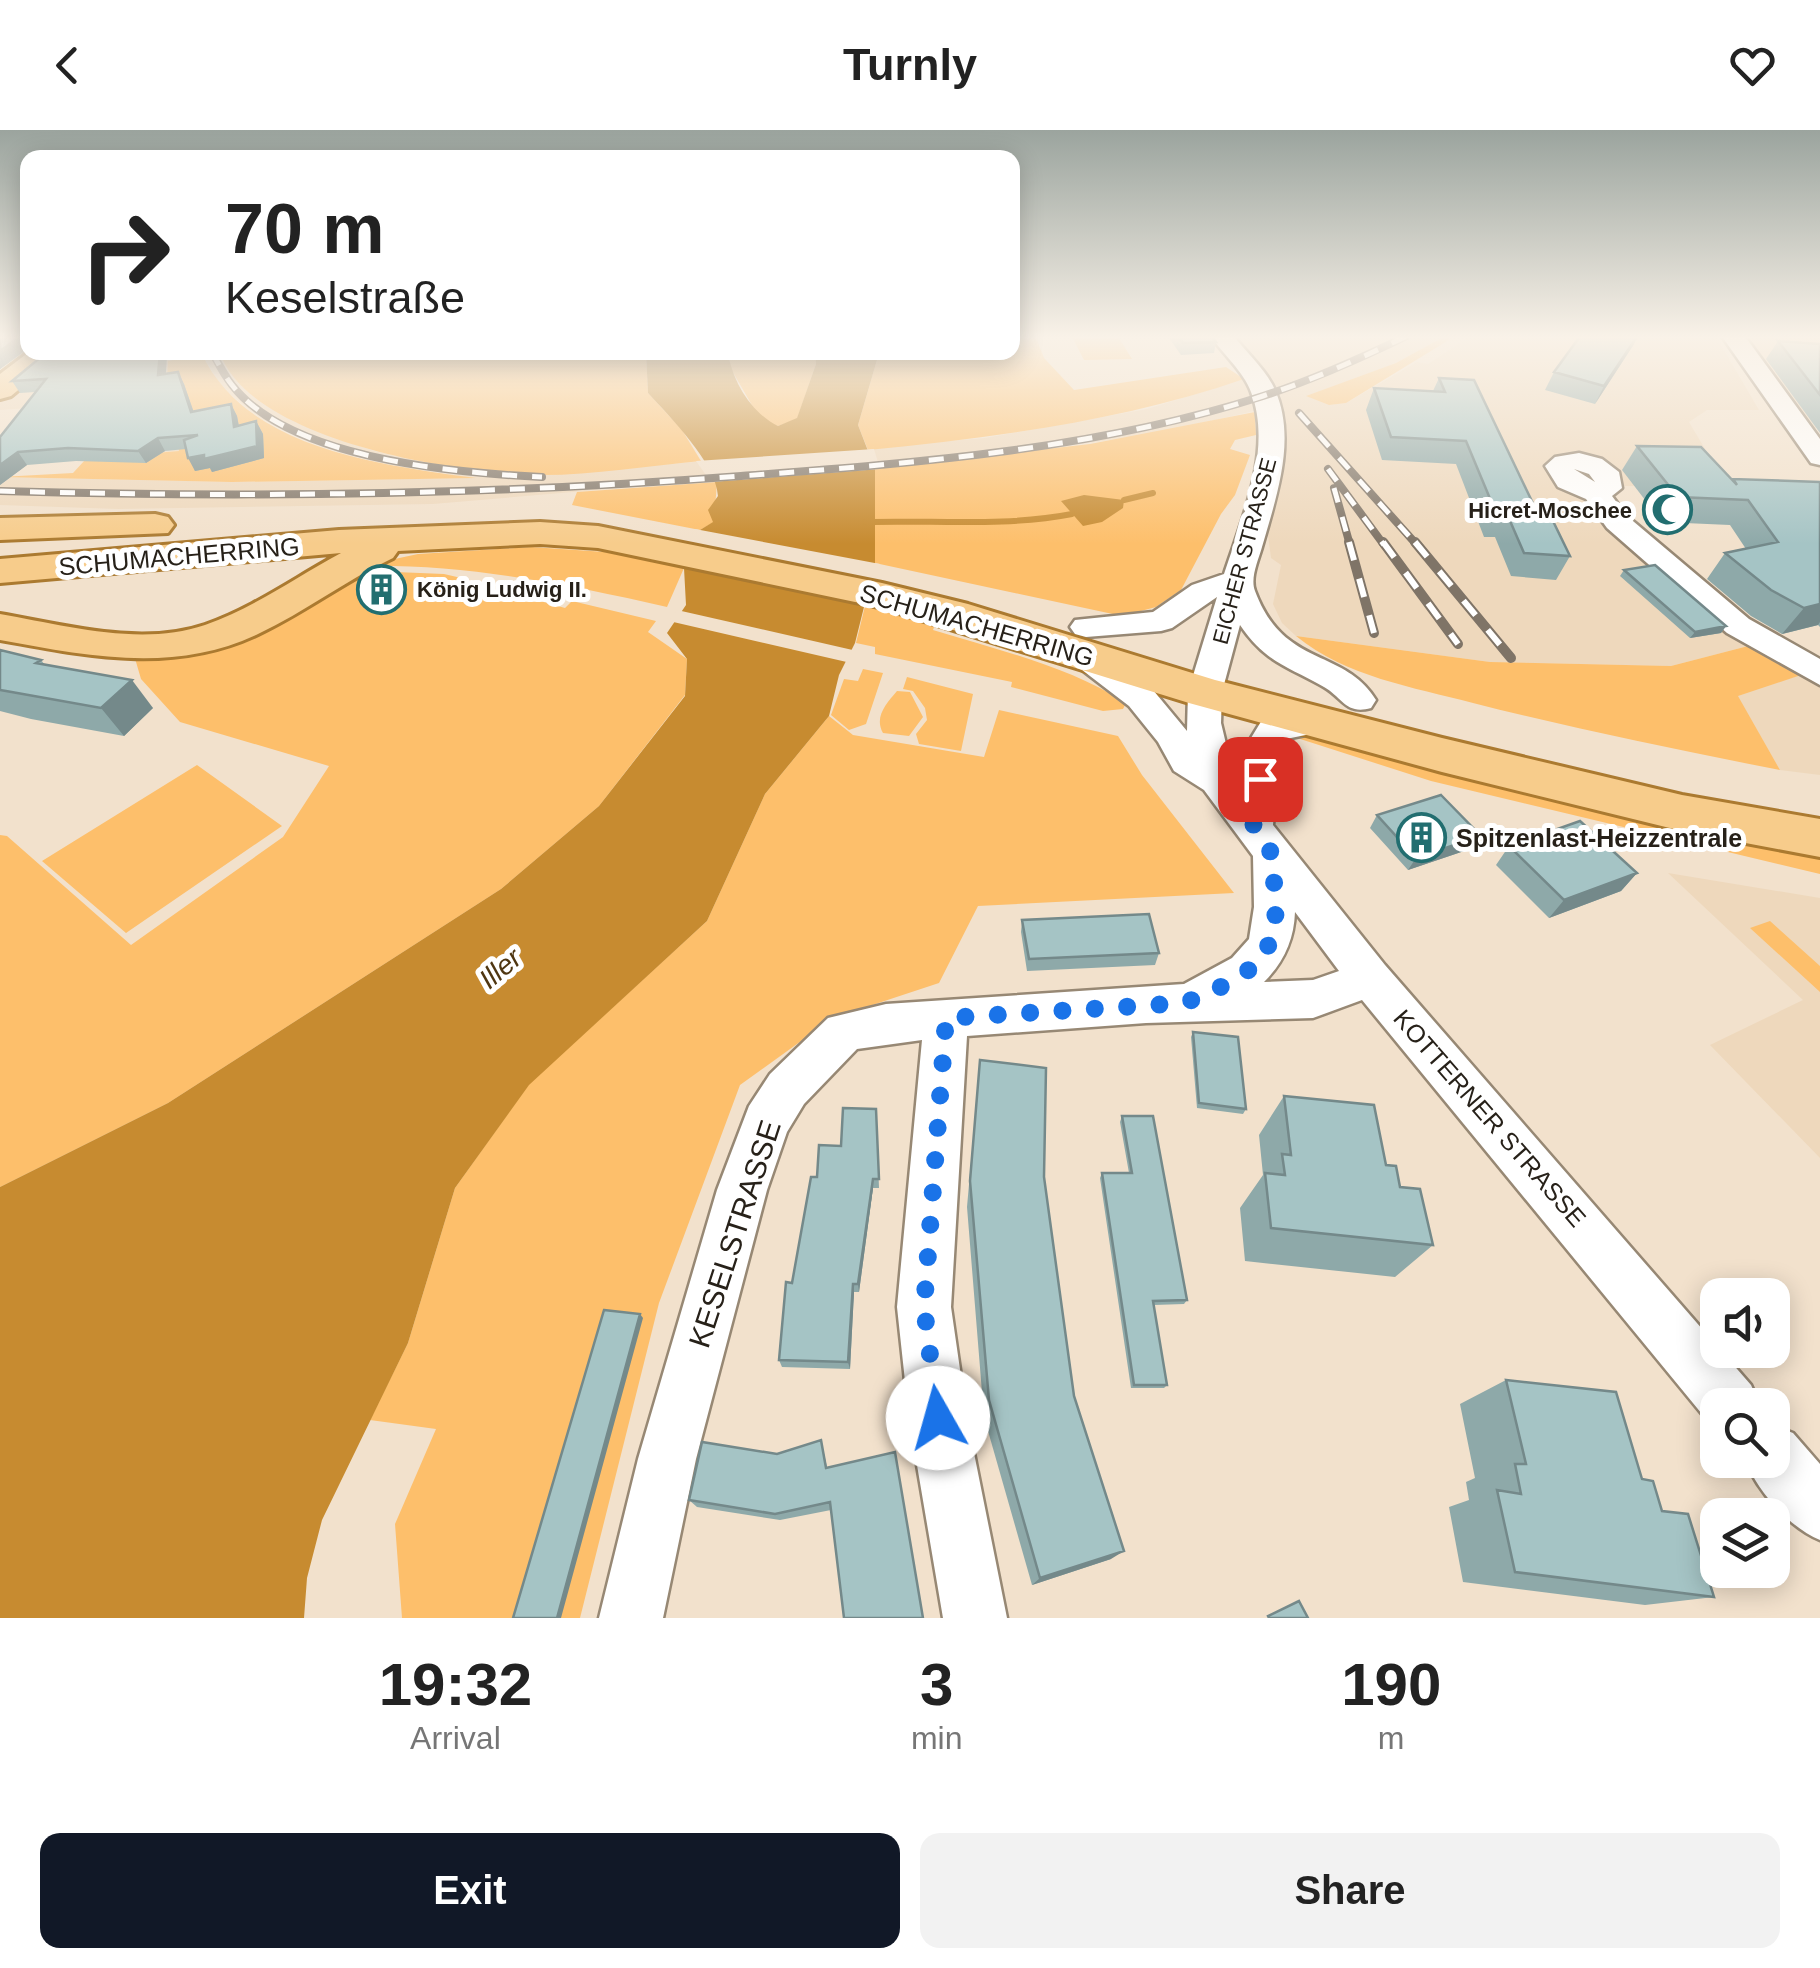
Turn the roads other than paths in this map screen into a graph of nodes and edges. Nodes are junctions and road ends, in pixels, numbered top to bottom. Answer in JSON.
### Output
{"nodes":[{"id":1,"x":1267,"y":404,"type":"edge"},
{"id":2,"x":1788,"y":404,"type":"edge"},
{"id":3,"x":1812,"y":435,"type":"edge"},
{"id":4,"x":1820,"y":457,"type":"edge"},
{"id":5,"x":1596,"y":494,"type":"dead end"},
{"id":6,"x":0,"y":528,"type":"edge"},
{"id":7,"x":276,"y":533,"type":"junction"},
{"id":8,"x":417,"y":533,"type":"junction"},
{"id":9,"x":0,"y":554,"type":"edge"},
{"id":10,"x":132,"y":559,"type":"junction"},
{"id":11,"x":0,"y":571,"type":"edge"},
{"id":12,"x":1236,"y":580,"type":"junction"},
{"id":13,"x":241,"y":626,"type":"junction"},
{"id":14,"x":0,"y":627,"type":"edge"},
{"id":15,"x":1059,"y":634,"type":"junction"},
{"id":16,"x":1820,"y":674,"type":"edge"},
{"id":17,"x":1210,"y":677,"type":"junction"},
{"id":18,"x":1338,"y":711,"type":"junction"},
{"id":19,"x":1216,"y":781,"type":"junction"},
{"id":20,"x":1820,"y":801,"type":"edge"},
{"id":21,"x":1820,"y":838,"type":"edge"},
{"id":22,"x":1263,"y":842,"type":"junction"},
{"id":23,"x":1370,"y":978,"type":"junction"},
{"id":24,"x":1185,"y":1003,"type":"junction"},
{"id":25,"x":946,"y":1018,"type":"junction"},
{"id":26,"x":1717,"y":1388,"type":"edge"},
{"id":27,"x":1790,"y":1475,"type":"edge"},
{"id":28,"x":1820,"y":1510,"type":"edge"},
{"id":29,"x":631,"y":1618,"type":"edge"},
{"id":30,"x":975,"y":1618,"type":"edge"}],
"edges":[{"from":1,"to":12,"type":"street","name":"EICHER STRASSE"},
{"from":2,"to":3,"type":"street"},
{"from":3,"to":4,"type":"street"},
{"from":5,"to":16,"type":"street"},
{"from":6,"to":7,"type":"main road"},
{"from":7,"to":8,"type":"main road","name":"SCHUMACHERRING"},
{"from":7,"to":9,"type":"main road","name":"SCHUMACHERRING"},
{"from":8,"to":10,"type":"main road","name":"SCHUMACHERRING"},
{"from":8,"to":13,"type":"main road"},
{"from":8,"to":15,"type":"main road","name":"SCHUMACHERRING"},
{"from":10,"to":11,"type":"main road","name":"SCHUMACHERRING"},
{"from":10,"to":13,"type":"main road"},
{"from":12,"to":15,"type":"street"},
{"from":12,"to":17,"type":"street","name":"EICHER STRASSE"},
{"from":12,"to":18,"type":"street"},
{"from":13,"to":14,"type":"main road"},
{"from":15,"to":17,"type":"main road","name":"SCHUMACHERRING"},
{"from":15,"to":19,"type":"street","name":"KOTTERNER STRASSE"},
{"from":17,"to":18,"type":"main road","name":"SCHUMACHERRING"},
{"from":17,"to":19,"type":"street","name":"KOTTERNER STRASSE"},
{"from":18,"to":20,"type":"main road","name":"SCHUMACHERRING"},
{"from":18,"to":21,"type":"main road","name":"SCHUMACHERRING"},
{"from":18,"to":22,"type":"street"},
{"from":19,"to":22,"type":"street","name":"KOTTERNER STRASSE"},
{"from":22,"to":23,"type":"street","name":"KOTTERNER STRASSE"},
{"from":22,"to":24,"type":"street","name":"KESELSTRASSE"},
{"from":23,"to":24,"type":"street","name":"KESELSTRASSE"},
{"from":23,"to":26,"type":"street","name":"KOTTERNER STRASSE"},
{"from":24,"to":25,"type":"street","name":"KESELSTRASSE"},
{"from":25,"to":29,"type":"street","name":"KESELSTRASSE"},
{"from":25,"to":30,"type":"street"},
{"from":27,"to":28,"type":"street"}]}
